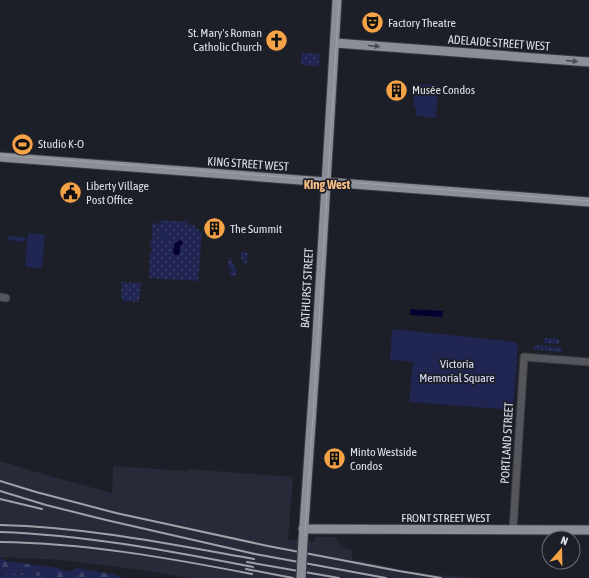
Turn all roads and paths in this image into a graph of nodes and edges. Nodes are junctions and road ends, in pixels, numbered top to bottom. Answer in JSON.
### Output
{"nodes":[{"id":1,"x":337,"y":0,"type":"edge"},
{"id":2,"x":335,"y":42,"type":"junction"},
{"id":3,"x":589,"y":62,"type":"edge"},
{"id":4,"x":0,"y":157,"type":"edge"},
{"id":5,"x":326,"y":183,"type":"junction"},
{"id":6,"x":589,"y":202,"type":"edge"},
{"id":7,"x":589,"y":362,"type":"edge"},
{"id":8,"x":303,"y":529,"type":"junction"},
{"id":9,"x":513,"y":530,"type":"junction"},
{"id":10,"x":589,"y":530,"type":"edge"},
{"id":11,"x":301,"y":578,"type":"edge"}],
"edges":[{"from":1,"to":2,"type":"main road","name":"BATHURST STREET"},
{"from":2,"to":3,"type":"main road","name":"ADELAIDE STREET WEST","one_way":true},
{"from":2,"to":5,"type":"main road","name":"BATHURST STREET"},
{"from":4,"to":5,"type":"main road","name":"KING STREET WEST"},
{"from":5,"to":6,"type":"main road","name":"KING STREET WEST"},
{"from":5,"to":8,"type":"main road","name":"BATHURST STREET"},
{"from":7,"to":9,"type":"street","name":"PORTLAND STREET"},
{"from":8,"to":9,"type":"main road","name":"FRONT STREET WEST"},
{"from":8,"to":11,"type":"main road","name":"BATHURST STREET","bridge":true},
{"from":9,"to":10,"type":"main road","name":"FRONT STREET WEST"}]}
